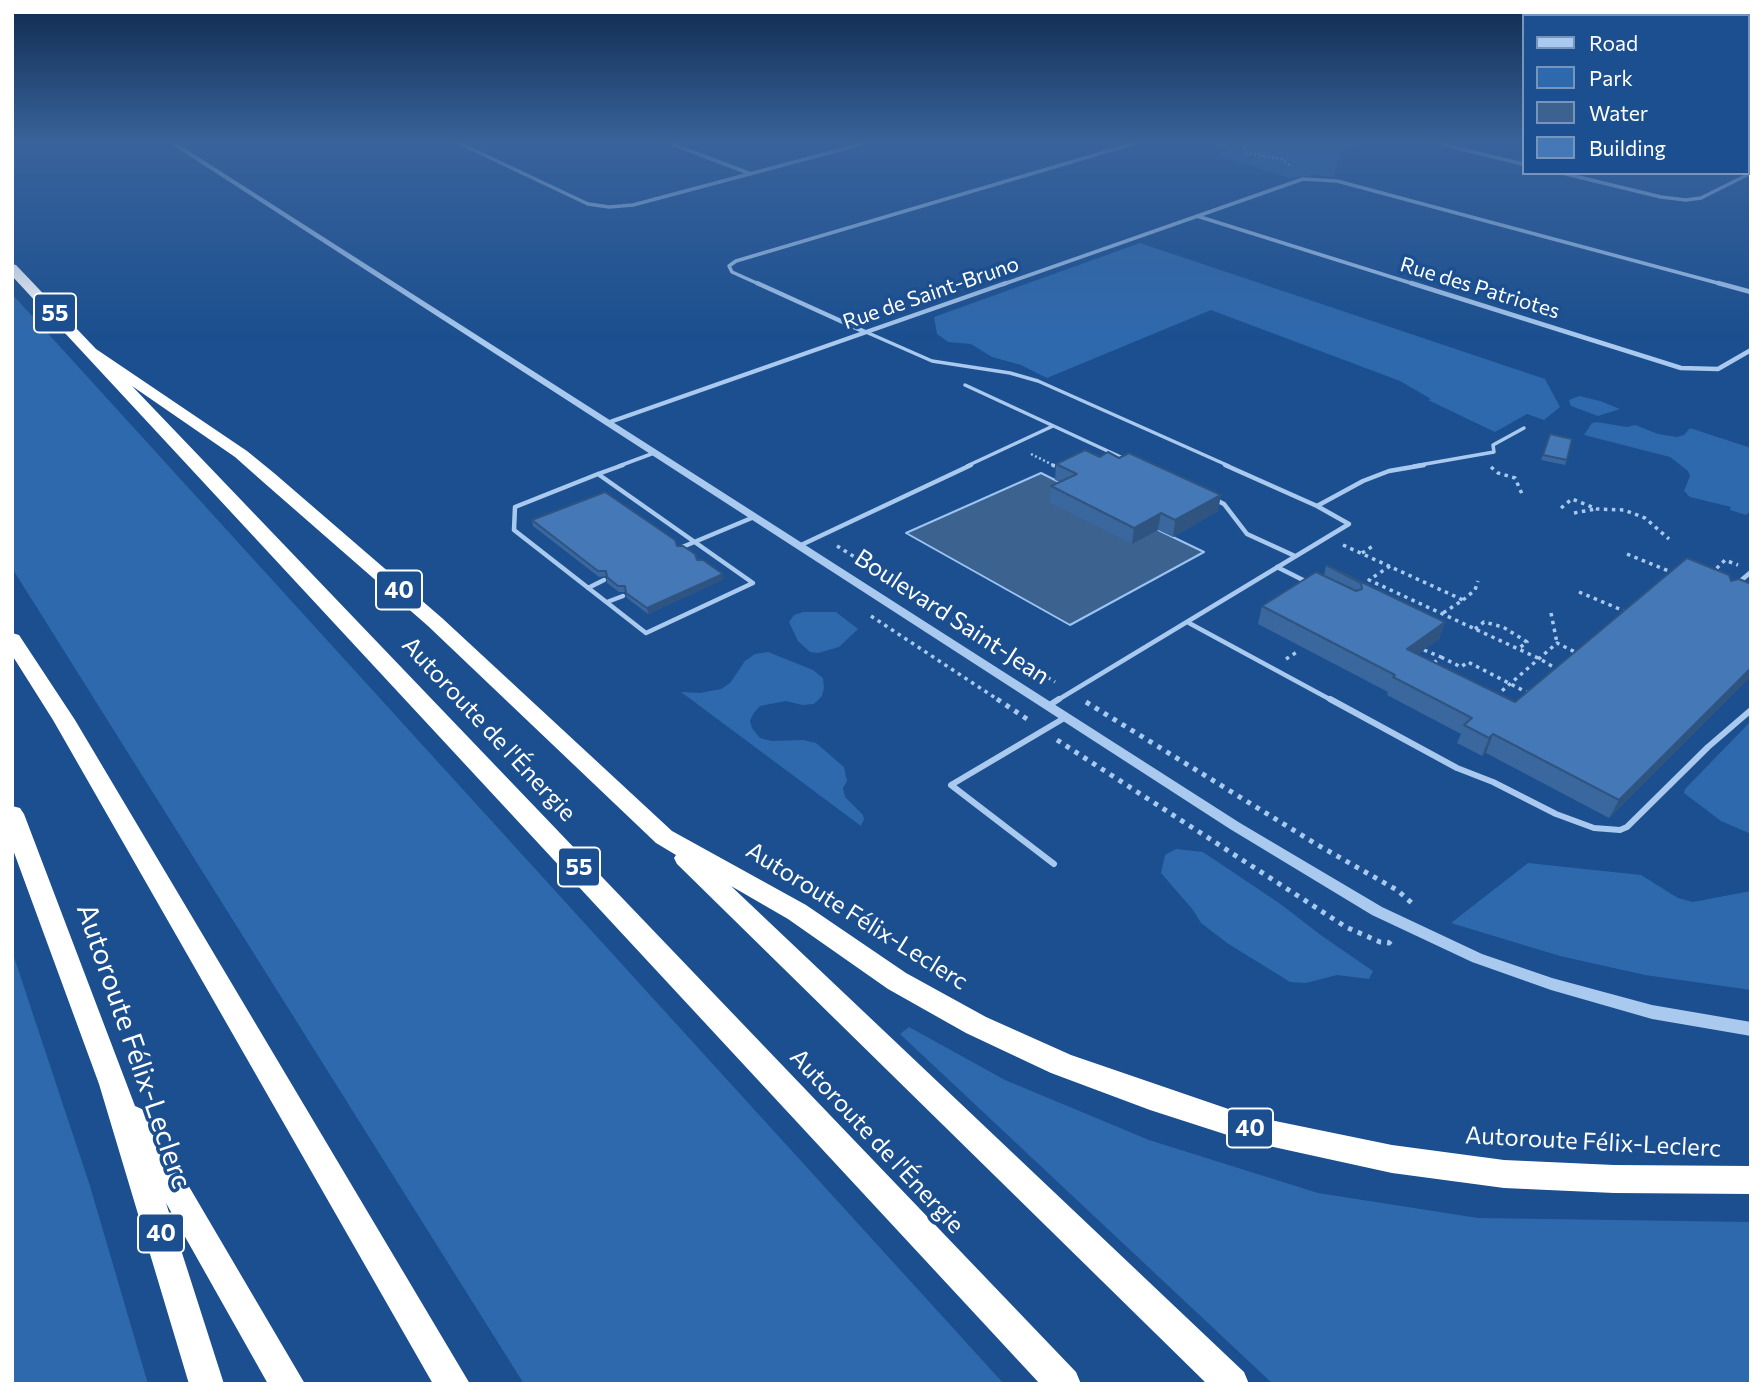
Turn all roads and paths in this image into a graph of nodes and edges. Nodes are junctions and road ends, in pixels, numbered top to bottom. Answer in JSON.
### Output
{"nodes":[{"id":1,"x":275,"y":209,"type":"edge"},
{"id":2,"x":911,"y":209,"type":"edge"},
{"id":3,"x":1216,"y":209,"type":"edge"},
{"id":4,"x":1442,"y":209,"type":"edge"},
{"id":5,"x":1197,"y":216,"type":"junction"},
{"id":6,"x":12,"y":268,"type":"edge"},
{"id":7,"x":1751,"y":292,"type":"edge"},
{"id":8,"x":866,"y":332,"type":"junction"},
{"id":9,"x":1751,"y":350,"type":"edge"},
{"id":10,"x":92,"y":352,"type":"junction"},
{"id":11,"x":965,"y":385,"type":"dead end"},
{"id":12,"x":607,"y":423,"type":"junction"},
{"id":13,"x":1053,"y":426,"type":"junction"},
{"id":14,"x":1524,"y":428,"type":"dead end"},
{"id":15,"x":654,"y":453,"type":"junction"},
{"id":16,"x":1022,"y":454,"type":"dead end"},
{"id":17,"x":1477,"y":455,"type":"junction"},
{"id":18,"x":1127,"y":459,"type":"edge"},
{"id":19,"x":1055,"y":466,"type":"edge"},
{"id":20,"x":598,"y":474,"type":"junction"},
{"id":21,"x":1522,"y":494,"type":"dead end"},
{"id":22,"x":1212,"y":499,"type":"edge"},
{"id":23,"x":1317,"y":506,"type":"junction"},
{"id":24,"x":1561,"y":508,"type":"dead end"},
{"id":25,"x":1597,"y":509,"type":"junction"},
{"id":26,"x":1573,"y":513,"type":"dead end"},
{"id":27,"x":754,"y":517,"type":"junction"},
{"id":28,"x":1669,"y":539,"type":"dead end"},
{"id":29,"x":694,"y":542,"type":"junction"},
{"id":30,"x":1339,"y":543,"type":"dead end"},
{"id":31,"x":799,"y":546,"type":"junction"},
{"id":32,"x":1373,"y":546,"type":"dead end"},
{"id":33,"x":680,"y":548,"type":"edge"},
{"id":34,"x":842,"y":548,"type":"dead end"},
{"id":35,"x":1362,"y":553,"type":"junction"},
{"id":36,"x":1627,"y":554,"type":"dead end"},
{"id":37,"x":715,"y":556,"type":"junction"},
{"id":38,"x":1295,"y":556,"type":"junction"},
{"id":39,"x":708,"y":559,"type":"dead end"},
{"id":40,"x":1729,"y":562,"type":"dead end"},
{"id":41,"x":1390,"y":566,"type":"junction"},
{"id":42,"x":1277,"y":567,"type":"junction"},
{"id":43,"x":1671,"y":572,"type":"junction"},
{"id":44,"x":1751,"y":572,"type":"edge"},
{"id":45,"x":1681,"y":576,"type":"edge"},
{"id":46,"x":1709,"y":576,"type":"edge"},
{"id":47,"x":604,"y":580,"type":"edge"},
{"id":48,"x":1662,"y":580,"type":"edge"},
{"id":49,"x":1478,"y":581,"type":"dead end"},
{"id":50,"x":1734,"y":587,"type":"edge"},
{"id":51,"x":588,"y":588,"type":"junction"},
{"id":52,"x":1321,"y":589,"type":"edge"},
{"id":53,"x":1579,"y":592,"type":"dead end"},
{"id":54,"x":623,"y":596,"type":"edge"},
{"id":55,"x":1462,"y":600,"type":"junction"},
{"id":56,"x":607,"y":602,"type":"junction"},
{"id":57,"x":1635,"y":603,"type":"edge"},
{"id":58,"x":862,"y":610,"type":"dead end"},
{"id":59,"x":1626,"y":611,"type":"junction"},
{"id":60,"x":1551,"y":613,"type":"dead end"},
{"id":61,"x":1442,"y":614,"type":"junction"},
{"id":62,"x":1633,"y":614,"type":"edge"},
{"id":63,"x":1616,"y":620,"type":"edge"},
{"id":64,"x":1189,"y":622,"type":"junction"},
{"id":65,"x":1475,"y":629,"type":"junction"},
{"id":66,"x":12,"y":639,"type":"edge"},
{"id":67,"x":1557,"y":643,"type":"junction"},
{"id":68,"x":1587,"y":645,"type":"edge"},
{"id":69,"x":1518,"y":649,"type":"junction"},
{"id":70,"x":1424,"y":650,"type":"edge"},
{"id":71,"x":1441,"y":657,"type":"junction"},
{"id":72,"x":1540,"y":659,"type":"junction"},
{"id":73,"x":1427,"y":669,"type":"edge"},
{"id":74,"x":1564,"y":673,"type":"edge"},
{"id":75,"x":1053,"y":680,"type":"dead end"},
{"id":76,"x":1511,"y":683,"type":"junction"},
{"id":77,"x":1492,"y":699,"type":"edge"},
{"id":78,"x":1522,"y":702,"type":"edge"},
{"id":79,"x":1048,"y":706,"type":"junction"},
{"id":80,"x":1092,"y":706,"type":"dead end"},
{"id":81,"x":1751,"y":710,"type":"edge"},
{"id":82,"x":1066,"y":718,"type":"junction"},
{"id":83,"x":1031,"y":722,"type":"dead end"},
{"id":84,"x":1057,"y":740,"type":"dead end"},
{"id":85,"x":12,"y":814,"type":"edge"},
{"id":86,"x":664,"y":837,"type":"junction"},
{"id":87,"x":1054,"y":864,"type":"dead end"},
{"id":88,"x":1415,"y":906,"type":"dead end"},
{"id":89,"x":1389,"y":943,"type":"dead end"},
{"id":90,"x":1751,"y":1029,"type":"edge"},
{"id":91,"x":113,"y":1084,"type":"junction"},
{"id":92,"x":1751,"y":1180,"type":"edge"},
{"id":93,"x":207,"y":1384,"type":"edge"},
{"id":94,"x":288,"y":1384,"type":"edge"},
{"id":95,"x":453,"y":1384,"type":"edge"},
{"id":96,"x":1064,"y":1384,"type":"edge"},
{"id":97,"x":1233,"y":1384,"type":"edge"}],
"edges":[{"from":1,"to":12,"type":"street","name":"Boulevard Saint-Jean"},
{"from":2,"to":8,"type":"street"},
{"from":3,"to":5,"type":"street","name":"Rue de Saint-Bruno"},
{"from":4,"to":7,"type":"street","name":"Rue de Saint-Bruno"},
{"from":5,"to":8,"type":"street","name":"Rue de Saint-Bruno"},
{"from":5,"to":9,"type":"street","name":"Rue des Patriotes"},
{"from":6,"to":10,"type":"highway","name":"Autoroute de l'Énergie","number":"55"},
{"from":8,"to":12,"type":"street","name":"Rue de Saint-Bruno"},
{"from":8,"to":23,"type":"lane"},
{"from":10,"to":86,"type":"highway","name":"Autoroute Félix-Leclerc","number":"40"},
{"from":10,"to":96,"type":"highway","name":"Autoroute de l'Énergie","number":"55"},
{"from":11,"to":13,"type":"lane"},
{"from":12,"to":15,"type":"street","name":"Boulevard Saint-Jean"},
{"from":13,"to":18,"type":"lane"},
{"from":13,"to":31,"type":"lane"},
{"from":14,"to":17,"type":"lane"},
{"from":15,"to":20,"type":"lane"},
{"from":15,"to":27,"type":"street","name":"Boulevard Saint-Jean"},
{"from":16,"to":19,"type":"path"},
{"from":17,"to":21,"type":"path"},
{"from":17,"to":23,"type":"lane"},
{"from":20,"to":29,"type":"lane"},
{"from":20,"to":51,"type":"lane"},
{"from":22,"to":38,"type":"lane"},
{"from":23,"to":38,"type":"lane"},
{"from":24,"to":25,"type":"path"},
{"from":25,"to":26,"type":"path"},
{"from":25,"to":28,"type":"path"},
{"from":27,"to":29,"type":"lane"},
{"from":27,"to":31,"type":"street","name":"Boulevard Saint-Jean"},
{"from":29,"to":33,"type":"lane"},
{"from":29,"to":37,"type":"lane"},
{"from":30,"to":35,"type":"path"},
{"from":31,"to":79,"type":"street","name":"Boulevard Saint-Jean"},
{"from":32,"to":35,"type":"path"},
{"from":34,"to":75,"type":"path","name":"Boulevard Saint-Jean"},
{"from":35,"to":41,"type":"path"},
{"from":36,"to":43,"type":"path"},
{"from":37,"to":39,"type":"lane"},
{"from":37,"to":56,"type":"lane"},
{"from":38,"to":42,"type":"lane"},
{"from":40,"to":46,"type":"path"},
{"from":41,"to":55,"type":"path"},
{"from":41,"to":61,"type":"path"},
{"from":42,"to":52,"type":"lane"},
{"from":42,"to":64,"type":"lane"},
{"from":43,"to":45,"type":"path"},
{"from":43,"to":48,"type":"path"},
{"from":44,"to":50,"type":"lane"},
{"from":47,"to":51,"type":"lane"},
{"from":49,"to":55,"type":"path"},
{"from":51,"to":56,"type":"lane"},
{"from":53,"to":59,"type":"path"},
{"from":54,"to":56,"type":"lane"},
{"from":55,"to":61,"type":"path"},
{"from":57,"to":59,"type":"path"},
{"from":58,"to":83,"type":"path","name":"Boulevard Saint-Jean"},
{"from":59,"to":62,"type":"path"},
{"from":59,"to":63,"type":"path"},
{"from":60,"to":67,"type":"path"},
{"from":61,"to":65,"type":"path"},
{"from":64,"to":79,"type":"lane"},
{"from":64,"to":81,"type":"lane"},
{"from":65,"to":69,"type":"path"},
{"from":65,"to":69,"type":"path"},
{"from":66,"to":95,"type":"highway"},
{"from":67,"to":68,"type":"path"},
{"from":67,"to":72,"type":"path"},
{"from":69,"to":72,"type":"path"},
{"from":70,"to":71,"type":"path"},
{"from":71,"to":73,"type":"path"},
{"from":71,"to":76,"type":"path"},
{"from":72,"to":74,"type":"path"},
{"from":72,"to":76,"type":"path"},
{"from":76,"to":77,"type":"path"},
{"from":76,"to":78,"type":"path"},
{"from":79,"to":82,"type":"street","name":"Boulevard Saint-Jean"},
{"from":80,"to":88,"type":"path"},
{"from":82,"to":87,"type":"lane"},
{"from":82,"to":90,"type":"street","name":"Boulevard Saint-Jean"},
{"from":84,"to":89,"type":"path"},
{"from":85,"to":91,"type":"highway","name":"Autoroute Félix-Leclerc","number":"40"},
{"from":86,"to":92,"type":"highway","name":"Autoroute Félix-Leclerc","number":"40"},
{"from":86,"to":97,"type":"highway"},
{"from":91,"to":93,"type":"highway","name":"Autoroute Félix-Leclerc","number":"40"},
{"from":91,"to":94,"type":"highway"}]}
